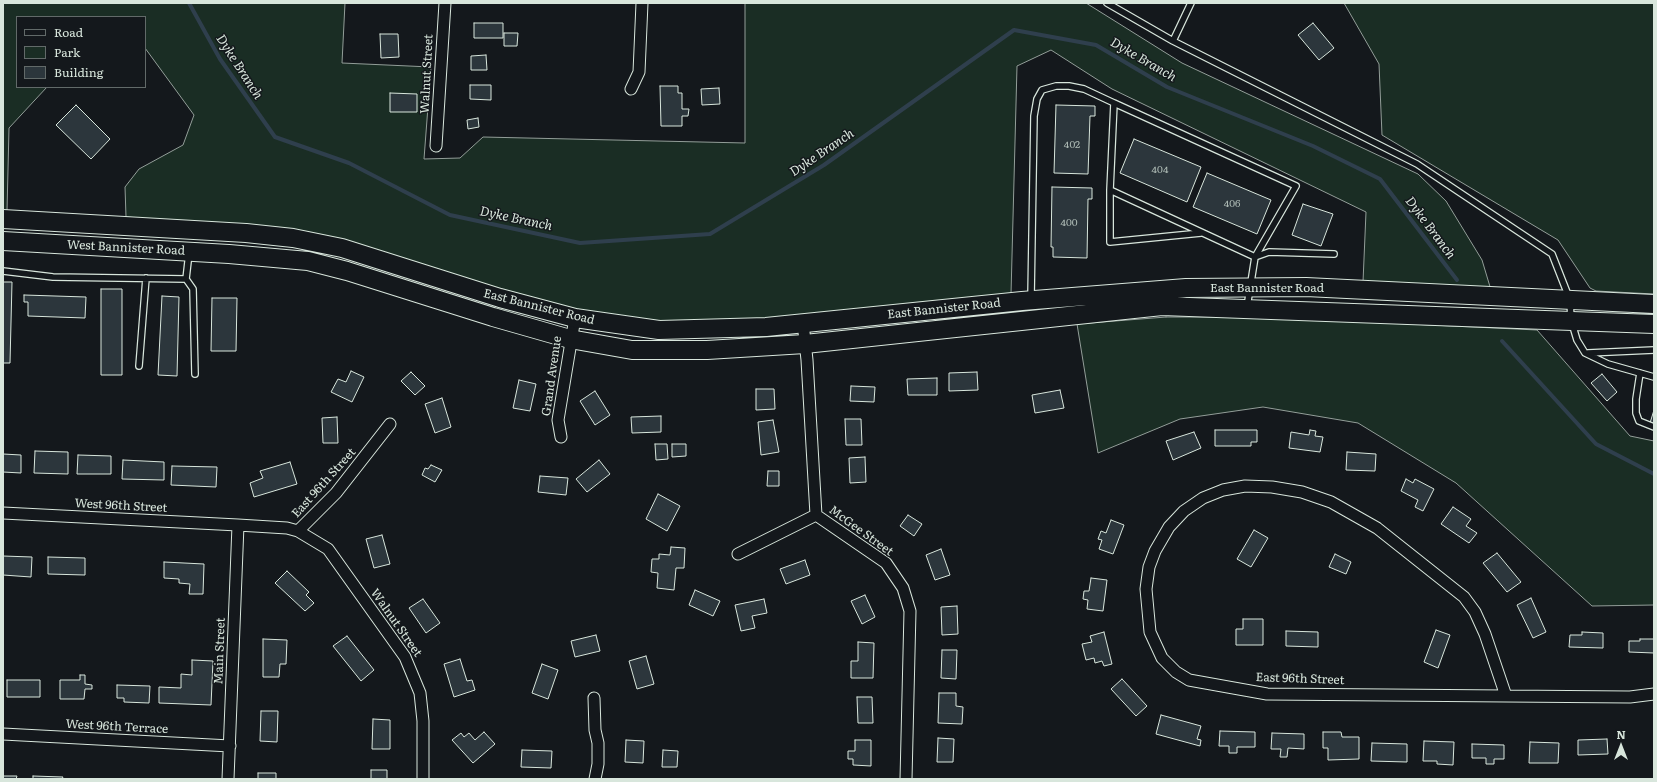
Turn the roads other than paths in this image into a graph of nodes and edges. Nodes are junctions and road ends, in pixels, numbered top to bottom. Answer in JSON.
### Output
{"nodes":[{"id":1,"x":445,"y":3,"type":"edge"},
{"id":2,"x":642,"y":3,"type":"edge"},
{"id":3,"x":1107,"y":3,"type":"edge"},
{"id":4,"x":1190,"y":3,"type":"edge"},
{"id":5,"x":1173,"y":41,"type":"junction"},
{"id":6,"x":632,"y":89,"type":"dead end"},
{"id":7,"x":1114,"y":103,"type":"junction"},
{"id":8,"x":436,"y":146,"type":"dead end"},
{"id":9,"x":1110,"y":190,"type":"junction"},
{"id":10,"x":3,"y":219,"type":"edge"},
{"id":11,"x":246,"y":233,"type":"joint"},
{"id":12,"x":1201,"y":233,"type":"junction"},
{"id":13,"x":3,"y":241,"type":"edge"},
{"id":14,"x":189,"y":252,"type":"junction"},
{"id":15,"x":1334,"y":254,"type":"dead end"},
{"id":16,"x":248,"y":256,"type":"joint"},
{"id":17,"x":1254,"y":257,"type":"junction"},
{"id":18,"x":3,"y":271,"type":"edge"},
{"id":19,"x":146,"y":278,"type":"junction"},
{"id":20,"x":186,"y":279,"type":"junction"},
{"id":21,"x":1249,"y":287,"type":"junction"},
{"id":22,"x":1031,"y":300,"type":"junction"},
{"id":23,"x":1570,"y":300,"type":"junction"},
{"id":24,"x":1654,"y":304,"type":"edge"},
{"id":25,"x":1247,"y":309,"type":"junction"},
{"id":26,"x":575,"y":318,"type":"junction"},
{"id":27,"x":1571,"y":320,"type":"junction"},
{"id":28,"x":803,"y":323,"type":"junction"},
{"id":29,"x":1654,"y":324,"type":"edge"},
{"id":30,"x":570,"y":339,"type":"junction"},
{"id":31,"x":805,"y":344,"type":"junction"},
{"id":32,"x":1654,"y":350,"type":"edge"},
{"id":33,"x":1585,"y":354,"type":"junction"},
{"id":34,"x":139,"y":366,"type":"dead end"},
{"id":35,"x":1640,"y":373,"type":"junction"},
{"id":36,"x":195,"y":374,"type":"dead end"},
{"id":37,"x":1654,"y":377,"type":"edge"},
{"id":38,"x":390,"y":424,"type":"dead end"},
{"id":39,"x":1654,"y":427,"type":"edge"},
{"id":40,"x":561,"y":437,"type":"dead end"},
{"id":41,"x":3,"y":513,"type":"edge"},
{"id":42,"x":816,"y":515,"type":"junction"},
{"id":43,"x":238,"y":525,"type":"junction"},
{"id":44,"x":298,"y":531,"type":"junction"},
{"id":45,"x":738,"y":554,"type":"dead end"},
{"id":46,"x":1654,"y":694,"type":"edge"},
{"id":47,"x":1506,"y":696,"type":"junction"},
{"id":48,"x":594,"y":698,"type":"dead end"},
{"id":49,"x":3,"y":734,"type":"edge"},
{"id":50,"x":230,"y":746,"type":"junction"},
{"id":51,"x":228,"y":779,"type":"edge"},
{"id":52,"x":423,"y":779,"type":"edge"},
{"id":53,"x":595,"y":779,"type":"edge"},
{"id":54,"x":906,"y":779,"type":"edge"}],
"edges":[{"from":1,"to":8,"type":"street","name":"Walnut Street"},
{"from":2,"to":6,"type":"street"},
{"from":3,"to":5,"type":"lane"},
{"from":4,"to":5,"type":"lane"},
{"from":5,"to":23,"type":"lane"},
{"from":7,"to":9,"type":"lane"},
{"from":7,"to":17,"type":"lane"},
{"from":7,"to":22,"type":"lane"},
{"from":9,"to":12,"type":"lane"},
{"from":9,"to":12,"type":"lane"},
{"from":10,"to":11,"type":"main road","name":"West Bannister Road"},
{"from":11,"to":26,"type":"main road","name":"East Bannister Road"},
{"from":12,"to":17,"type":"lane"},
{"from":13,"to":14,"type":"main road","name":"West Bannister Road"},
{"from":14,"to":16,"type":"main road","name":"West Bannister Road"},
{"from":14,"to":20,"type":"lane"},
{"from":15,"to":17,"type":"lane"},
{"from":16,"to":30,"type":"main road","name":"East Bannister Road"},
{"from":17,"to":21,"type":"lane"},
{"from":18,"to":19,"type":"lane"},
{"from":19,"to":20,"type":"lane"},
{"from":19,"to":34,"type":"lane"},
{"from":20,"to":36,"type":"lane"},
{"from":21,"to":22,"type":"main road","name":"East Bannister Road"},
{"from":21,"to":23,"type":"main road","name":"East Bannister Road"},
{"from":21,"to":25,"type":"lane"},
{"from":22,"to":28,"type":"main road","name":"East Bannister Road"},
{"from":23,"to":24,"type":"main road","name":"East Bannister Road"},
{"from":23,"to":27,"type":"lane"},
{"from":25,"to":27,"type":"main road","name":"East Bannister Road"},
{"from":25,"to":31,"type":"main road","name":"East Bannister Road"},
{"from":26,"to":28,"type":"main road","name":"East Bannister Road"},
{"from":26,"to":30,"type":"street","name":"Grand Avenue"},
{"from":27,"to":29,"type":"main road","name":"East Bannister Road"},
{"from":27,"to":33,"type":"lane"},
{"from":28,"to":31,"type":"street","name":"McGee Street"},
{"from":30,"to":31,"type":"main road","name":"East Bannister Road"},
{"from":30,"to":40,"type":"street","name":"Grand Avenue"},
{"from":31,"to":42,"type":"street","name":"McGee Street"},
{"from":32,"to":33,"type":"lane"},
{"from":33,"to":35,"type":"lane"},
{"from":35,"to":37,"type":"lane"},
{"from":35,"to":39,"type":"lane"},
{"from":38,"to":44,"type":"street","name":"East 96th Street"},
{"from":41,"to":43,"type":"street","name":"West 96th Street"},
{"from":42,"to":45,"type":"street"},
{"from":42,"to":54,"type":"street","name":"McGee Street"},
{"from":43,"to":44,"type":"street","name":"East 96th Street"},
{"from":43,"to":50,"type":"street","name":"Main Street"},
{"from":44,"to":52,"type":"street","name":"Walnut Street"},
{"from":46,"to":47,"type":"street","name":"East 96th Street"},
{"from":47,"to":47,"type":"street","name":"East 96th Street"},
{"from":48,"to":53,"type":"street"},
{"from":49,"to":50,"type":"street","name":"West 96th Terrace"},
{"from":50,"to":51,"type":"street","name":"Main Street"}]}
